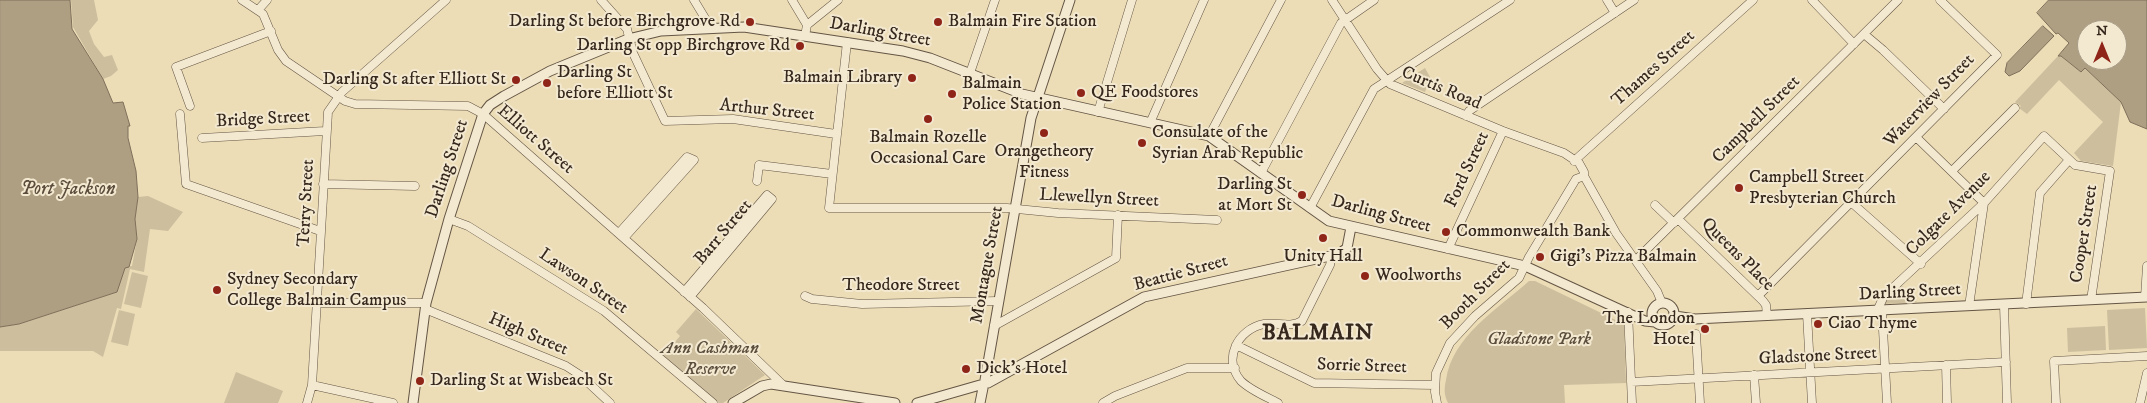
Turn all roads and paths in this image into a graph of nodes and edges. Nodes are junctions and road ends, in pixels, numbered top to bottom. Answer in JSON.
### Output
{"nodes":[{"id":1,"x":242,"y":0,"type":"edge"},
{"id":2,"x":267,"y":0,"type":"edge"},
{"id":3,"x":446,"y":0,"type":"edge"},
{"id":4,"x":601,"y":0,"type":"edge"},
{"id":5,"x":694,"y":0,"type":"edge"},
{"id":6,"x":792,"y":0,"type":"edge"},
{"id":7,"x":838,"y":0,"type":"edge"},
{"id":8,"x":995,"y":0,"type":"edge"},
{"id":9,"x":1070,"y":0,"type":"edge"},
{"id":10,"x":1132,"y":0,"type":"edge"},
{"id":11,"x":1204,"y":0,"type":"edge"},
{"id":12,"x":1281,"y":0,"type":"edge"},
{"id":13,"x":1332,"y":0,"type":"edge"},
{"id":14,"x":1374,"y":0,"type":"edge"},
{"id":15,"x":1510,"y":0,"type":"edge"},
{"id":16,"x":1607,"y":0,"type":"edge"},
{"id":17,"x":1634,"y":0,"type":"edge"},
{"id":18,"x":1753,"y":0,"type":"edge"},
{"id":19,"x":1812,"y":0,"type":"edge"},
{"id":20,"x":1898,"y":0,"type":"edge"},
{"id":21,"x":1940,"y":0,"type":"edge"},
{"id":22,"x":259,"y":9,"type":"junction"},
{"id":23,"x":1615,"y":13,"type":"junction"},
{"id":24,"x":1345,"y":19,"type":"junction"},
{"id":25,"x":807,"y":25,"type":"junction"},
{"id":26,"x":710,"y":28,"type":"junction"},
{"id":27,"x":271,"y":31,"type":"junction"},
{"id":28,"x":1864,"y":34,"type":"junction"},
{"id":29,"x":805,"y":36,"type":"junction"},
{"id":30,"x":628,"y":39,"type":"junction"},
{"id":31,"x":847,"y":42,"type":"junction"},
{"id":32,"x":1854,"y":44,"type":"junction"},
{"id":33,"x":172,"y":57,"type":"dead end"},
{"id":34,"x":176,"y":67,"type":"junction"},
{"id":35,"x":970,"y":73,"type":"junction"},
{"id":36,"x":1386,"y":81,"type":"junction"},
{"id":37,"x":338,"y":97,"type":"junction"},
{"id":38,"x":1038,"y":98,"type":"junction"},
{"id":39,"x":190,"y":106,"type":"dead end"},
{"id":40,"x":2015,"y":108,"type":"dead end"},
{"id":41,"x":1944,"y":109,"type":"junction"},
{"id":42,"x":1098,"y":112,"type":"junction"},
{"id":43,"x":180,"y":114,"type":"dead end"},
{"id":44,"x":483,"y":114,"type":"junction"},
{"id":45,"x":1466,"y":116,"type":"junction"},
{"id":46,"x":1150,"y":123,"type":"junction"},
{"id":47,"x":325,"y":131,"type":"junction"},
{"id":48,"x":1503,"y":131,"type":"junction"},
{"id":49,"x":836,"y":134,"type":"junction"},
{"id":50,"x":1209,"y":136,"type":"junction"},
{"id":51,"x":202,"y":138,"type":"dead end"},
{"id":52,"x":1917,"y":138,"type":"junction"},
{"id":53,"x":2070,"y":160,"type":"junction"},
{"id":54,"x":1574,"y":161,"type":"junction"},
{"id":55,"x":1952,"y":171,"type":"junction"},
{"id":56,"x":1261,"y":173,"type":"junction"},
{"id":57,"x":832,"y":174,"type":"junction"},
{"id":58,"x":1584,"y":176,"type":"junction"},
{"id":59,"x":757,"y":181,"type":"dead end"},
{"id":60,"x":323,"y":184,"type":"junction"},
{"id":61,"x":667,"y":185,"type":"dead end"},
{"id":62,"x":415,"y":186,"type":"dead end"},
{"id":63,"x":1852,"y":203,"type":"junction"},
{"id":64,"x":1984,"y":203,"type":"junction"},
{"id":65,"x":1655,"y":205,"type":"dead end"},
{"id":66,"x":1310,"y":208,"type":"junction"},
{"id":67,"x":1015,"y":209,"type":"junction"},
{"id":68,"x":1118,"y":215,"type":"junction"},
{"id":69,"x":449,"y":219,"type":"junction"},
{"id":70,"x":1217,"y":220,"type":"dead end"},
{"id":71,"x":750,"y":221,"type":"dead end"},
{"id":72,"x":1676,"y":221,"type":"junction"},
{"id":73,"x":1351,"y":227,"type":"junction"},
{"id":74,"x":320,"y":231,"type":"junction"},
{"id":75,"x":621,"y":236,"type":"junction"},
{"id":76,"x":1448,"y":249,"type":"junction"},
{"id":77,"x":1332,"y":256,"type":"junction"},
{"id":78,"x":1636,"y":260,"type":"junction"},
{"id":79,"x":1921,"y":264,"type":"junction"},
{"id":80,"x":1525,"y":266,"type":"junction"},
{"id":81,"x":2147,"y":266,"type":"edge"},
{"id":82,"x":687,"y":294,"type":"junction"},
{"id":83,"x":805,"y":296,"type":"dead end"},
{"id":84,"x":1758,"y":296,"type":"junction"},
{"id":85,"x":2146,"y":297,"type":"edge"},
{"id":86,"x":2091,"y":300,"type":"junction"},
{"id":87,"x":998,"y":301,"type":"junction"},
{"id":88,"x":317,"y":303,"type":"junction"},
{"id":89,"x":1662,"y":303,"type":"junction"},
{"id":90,"x":2026,"y":304,"type":"junction"},
{"id":91,"x":2004,"y":305,"type":"junction"},
{"id":92,"x":425,"y":306,"type":"junction"},
{"id":93,"x":1969,"y":306,"type":"junction"},
{"id":94,"x":1879,"y":311,"type":"junction"},
{"id":95,"x":1628,"y":312,"type":"junction"},
{"id":96,"x":1652,"y":312,"type":"junction"},
{"id":97,"x":1807,"y":314,"type":"junction"},
{"id":98,"x":1675,"y":316,"type":"junction"},
{"id":99,"x":1767,"y":316,"type":"junction"},
{"id":100,"x":1655,"y":322,"type":"junction"},
{"id":101,"x":994,"y":326,"type":"junction"},
{"id":102,"x":1696,"y":334,"type":"dead end"},
{"id":103,"x":1236,"y":345,"type":"junction"},
{"id":104,"x":2147,"y":356,"type":"edge"},
{"id":105,"x":2006,"y":362,"type":"junction"},
{"id":106,"x":1946,"y":365,"type":"junction"},
{"id":107,"x":1235,"y":368,"type":"junction"},
{"id":108,"x":1885,"y":368,"type":"junction"},
{"id":109,"x":1810,"y":372,"type":"junction"},
{"id":110,"x":2147,"y":372,"type":"edge"},
{"id":111,"x":1754,"y":375,"type":"junction"},
{"id":112,"x":1698,"y":379,"type":"junction"},
{"id":113,"x":1631,"y":382,"type":"junction"},
{"id":114,"x":782,"y":384,"type":"junction"},
{"id":115,"x":984,"y":384,"type":"junction"},
{"id":116,"x":312,"y":385,"type":"junction"},
{"id":117,"x":1435,"y":385,"type":"junction"},
{"id":118,"x":307,"y":403,"type":"edge"},
{"id":119,"x":392,"y":403,"type":"edge"},
{"id":120,"x":412,"y":403,"type":"edge"},
{"id":121,"x":610,"y":403,"type":"edge"},
{"id":122,"x":713,"y":403,"type":"edge"},
{"id":123,"x":733,"y":403,"type":"edge"},
{"id":124,"x":895,"y":403,"type":"edge"},
{"id":125,"x":917,"y":403,"type":"edge"},
{"id":126,"x":980,"y":403,"type":"edge"},
{"id":127,"x":1103,"y":403,"type":"edge"},
{"id":128,"x":1278,"y":403,"type":"edge"},
{"id":129,"x":1437,"y":403,"type":"edge"},
{"id":130,"x":1632,"y":403,"type":"edge"},
{"id":131,"x":1700,"y":403,"type":"edge"},
{"id":132,"x":1756,"y":403,"type":"edge"},
{"id":133,"x":1812,"y":403,"type":"edge"},
{"id":134,"x":1887,"y":403,"type":"edge"},
{"id":135,"x":1948,"y":403,"type":"edge"},
{"id":136,"x":2007,"y":403,"type":"edge"},
{"id":137,"x":2056,"y":403,"type":"edge"},
{"id":138,"x":2140,"y":403,"type":"edge"}],
"edges":[{"from":1,"to":22,"type":"street"},
{"from":2,"to":22,"type":"street"},
{"from":3,"to":37,"type":"street"},
{"from":4,"to":30,"type":"street"},
{"from":5,"to":26,"type":"street"},
{"from":6,"to":25,"type":"street"},
{"from":7,"to":25,"type":"street"},
{"from":8,"to":35,"type":"street"},
{"from":9,"to":38,"type":"street","name":"Montague Street"},
{"from":10,"to":42,"type":"street"},
{"from":11,"to":46,"type":"street"},
{"from":12,"to":50,"type":"street"},
{"from":13,"to":24,"type":"street","name":"Curtis Road"},
{"from":14,"to":24,"type":"street"},
{"from":15,"to":36,"type":"street"},
{"from":16,"to":23,"type":"street"},
{"from":17,"to":23,"type":"street"},
{"from":18,"to":54,"type":"street","name":"Thames Street"},
{"from":19,"to":32,"type":"street"},
{"from":20,"to":28,"type":"street","name":"Campbell Street"},
{"from":21,"to":41,"type":"street","name":"Waterview Street"},
{"from":22,"to":27,"type":"street","name":"Elliott Street"},
{"from":23,"to":45,"type":"street"},
{"from":24,"to":36,"type":"street","name":"Curtis Road"},
{"from":24,"to":56,"type":"street"},
{"from":25,"to":29,"type":"street"},
{"from":26,"to":29,"type":"street","name":"Darling Street"},
{"from":26,"to":30,"type":"street","name":"Darling Street"},
{"from":27,"to":34,"type":"street"},
{"from":27,"to":37,"type":"street","name":"Elliott Street"},
{"from":28,"to":32,"type":"street","name":"Campbell Street"},
{"from":28,"to":41,"type":"street"},
{"from":29,"to":31,"type":"street","name":"Darling Street"},
{"from":30,"to":44,"type":"street","name":"Darling Street"},
{"from":30,"to":49,"type":"street","name":"Arthur Street"},
{"from":31,"to":35,"type":"street","name":"Darling Street"},
{"from":31,"to":49,"type":"street"},
{"from":32,"to":72,"type":"street","name":"Campbell Street"},
{"from":33,"to":34,"type":"street"},
{"from":34,"to":39,"type":"street"},
{"from":35,"to":38,"type":"street","name":"Darling Street"},
{"from":36,"to":45,"type":"street","name":"Curtis Road"},
{"from":36,"to":66,"type":"street"},
{"from":37,"to":44,"type":"street","name":"Elliott Street"},
{"from":37,"to":47,"type":"street","name":"Terry Street"},
{"from":38,"to":42,"type":"street","name":"Darling Street"},
{"from":38,"to":67,"type":"street","name":"Montague Street"},
{"from":40,"to":55,"type":"street"},
{"from":41,"to":52,"type":"street","name":"Waterview Street"},
{"from":42,"to":46,"type":"street","name":"Darling Street"},
{"from":43,"to":74,"type":"street"},
{"from":44,"to":69,"type":"street","name":"Darling Street"},
{"from":44,"to":75,"type":"street","name":"Elliott Street"},
{"from":45,"to":48,"type":"street","name":"Curtis Road"},
{"from":46,"to":50,"type":"street","name":"Darling Street"},
{"from":47,"to":51,"type":"street","name":"Bridge Street"},
{"from":47,"to":60,"type":"street","name":"Terry Street"},
{"from":48,"to":54,"type":"street","name":"Curtis Road"},
{"from":48,"to":76,"type":"street","name":"Ford Street"},
{"from":49,"to":57,"type":"street"},
{"from":50,"to":56,"type":"street","name":"Darling Street"},
{"from":52,"to":55,"type":"street"},
{"from":52,"to":63,"type":"street","name":"Waterview Street"},
{"from":53,"to":64,"type":"street","name":"Colgate Avenue"},
{"from":53,"to":86,"type":"street","name":"Cooper Street"},
{"from":53,"to":90,"type":"street"},
{"from":54,"to":58,"type":"street","name":"Curtis Road"},
{"from":55,"to":64,"type":"street"},
{"from":56,"to":66,"type":"street","name":"Darling Street"},
{"from":57,"to":59,"type":"street"},
{"from":57,"to":67,"type":"street","name":"Llewellyn Street"},
{"from":58,"to":78,"type":"street","name":"Curtis Road"},
{"from":58,"to":80,"type":"street","name":"Booth Street"},
{"from":60,"to":62,"type":"street"},
{"from":60,"to":74,"type":"street","name":"Terry Street"},
{"from":61,"to":75,"type":"street"},
{"from":63,"to":79,"type":"street"},
{"from":63,"to":84,"type":"street","name":"Waterview Street"},
{"from":64,"to":79,"type":"street","name":"Colgate Avenue"},
{"from":64,"to":93,"type":"street"},
{"from":65,"to":72,"type":"street","name":"Queens Place"},
{"from":66,"to":73,"type":"street","name":"Darling Street"},
{"from":67,"to":68,"type":"street","name":"Llewellyn Street"},
{"from":67,"to":87,"type":"street","name":"Montague Street"},
{"from":68,"to":70,"type":"street","name":"Llewellyn Street"},
{"from":68,"to":101,"type":"street"},
{"from":69,"to":92,"type":"street","name":"Darling Street"},
{"from":69,"to":122,"type":"street","name":"Lawson Street"},
{"from":71,"to":82,"type":"street","name":"Barr Street"},
{"from":72,"to":78,"type":"street","name":"Campbell Street"},
{"from":72,"to":84,"type":"street","name":"Queens Place"},
{"from":73,"to":76,"type":"street","name":"Darling Street"},
{"from":73,"to":77,"type":"street"},
{"from":74,"to":88,"type":"street","name":"Terry Street"},
{"from":75,"to":82,"type":"street","name":"Elliott Street"},
{"from":76,"to":80,"type":"street","name":"Darling Street"},
{"from":77,"to":103,"type":"street"},
{"from":77,"to":115,"type":"street","name":"Beattie Street"},
{"from":78,"to":89,"type":"street","name":"Curtis Road"},
{"from":79,"to":94,"type":"street","name":"Colgate Avenue"},
{"from":80,"to":95,"type":"street","name":"Darling Street"},
{"from":80,"to":117,"type":"street","name":"Booth Street"},
{"from":81,"to":85,"type":"street"},
{"from":82,"to":114,"type":"street","name":"Elliott Street"},
{"from":83,"to":87,"type":"street","name":"Theodore Street"},
{"from":84,"to":99,"type":"street","name":"Queens Place"},
{"from":85,"to":86,"type":"street","name":"Darling Street"},
{"from":86,"to":90,"type":"street","name":"Darling Street"},
{"from":87,"to":101,"type":"street","name":"Montague Street"},
{"from":88,"to":92,"type":"street"},
{"from":88,"to":116,"type":"street","name":"Terry Street"},
{"from":89,"to":96,"type":"street"},
{"from":89,"to":98,"type":"street"},
{"from":90,"to":91,"type":"street","name":"Darling Street"},
{"from":91,"to":93,"type":"street","name":"Darling Street"},
{"from":91,"to":105,"type":"street"},
{"from":92,"to":120,"type":"street","name":"Darling Street"},
{"from":92,"to":121,"type":"street","name":"High Street"},
{"from":93,"to":94,"type":"street","name":"Darling Street"},
{"from":94,"to":97,"type":"street","name":"Darling Street"},
{"from":94,"to":108,"type":"street"},
{"from":95,"to":96,"type":"street","name":"Darling Street"},
{"from":95,"to":100,"type":"street","name":"Darling Street"},
{"from":95,"to":113,"type":"street"},
{"from":96,"to":100,"type":"street"},
{"from":97,"to":99,"type":"street","name":"Darling Street"},
{"from":97,"to":109,"type":"street"},
{"from":98,"to":99,"type":"street","name":"Darling Street"},
{"from":98,"to":100,"type":"street"},
{"from":101,"to":115,"type":"street","name":"Montague Street"},
{"from":102,"to":112,"type":"street"},
{"from":103,"to":107,"type":"street"},
{"from":103,"to":117,"type":"street","name":"Sorrie Street"},
{"from":104,"to":137,"type":"street"},
{"from":105,"to":106,"type":"street","name":"Gladstone Street"},
{"from":105,"to":136,"type":"street"},
{"from":106,"to":108,"type":"street","name":"Gladstone Street"},
{"from":106,"to":135,"type":"street"},
{"from":107,"to":127,"type":"street"},
{"from":107,"to":128,"type":"street"},
{"from":108,"to":109,"type":"street","name":"Gladstone Street"},
{"from":108,"to":134,"type":"street"},
{"from":109,"to":111,"type":"street","name":"Gladstone Street"},
{"from":109,"to":133,"type":"street"},
{"from":110,"to":138,"type":"street"},
{"from":111,"to":112,"type":"street","name":"Gladstone Street"},
{"from":111,"to":132,"type":"street"},
{"from":112,"to":113,"type":"street","name":"Gladstone Street"},
{"from":112,"to":131,"type":"street"},
{"from":113,"to":130,"type":"street"},
{"from":114,"to":123,"type":"street"},
{"from":114,"to":124,"type":"street"},
{"from":115,"to":125,"type":"street","name":"Beattie Street"},
{"from":115,"to":126,"type":"street","name":"Montague Street"},
{"from":116,"to":118,"type":"street","name":"Terry Street"},
{"from":116,"to":119,"type":"street"},
{"from":117,"to":129,"type":"street","name":"Booth Street"}]}
